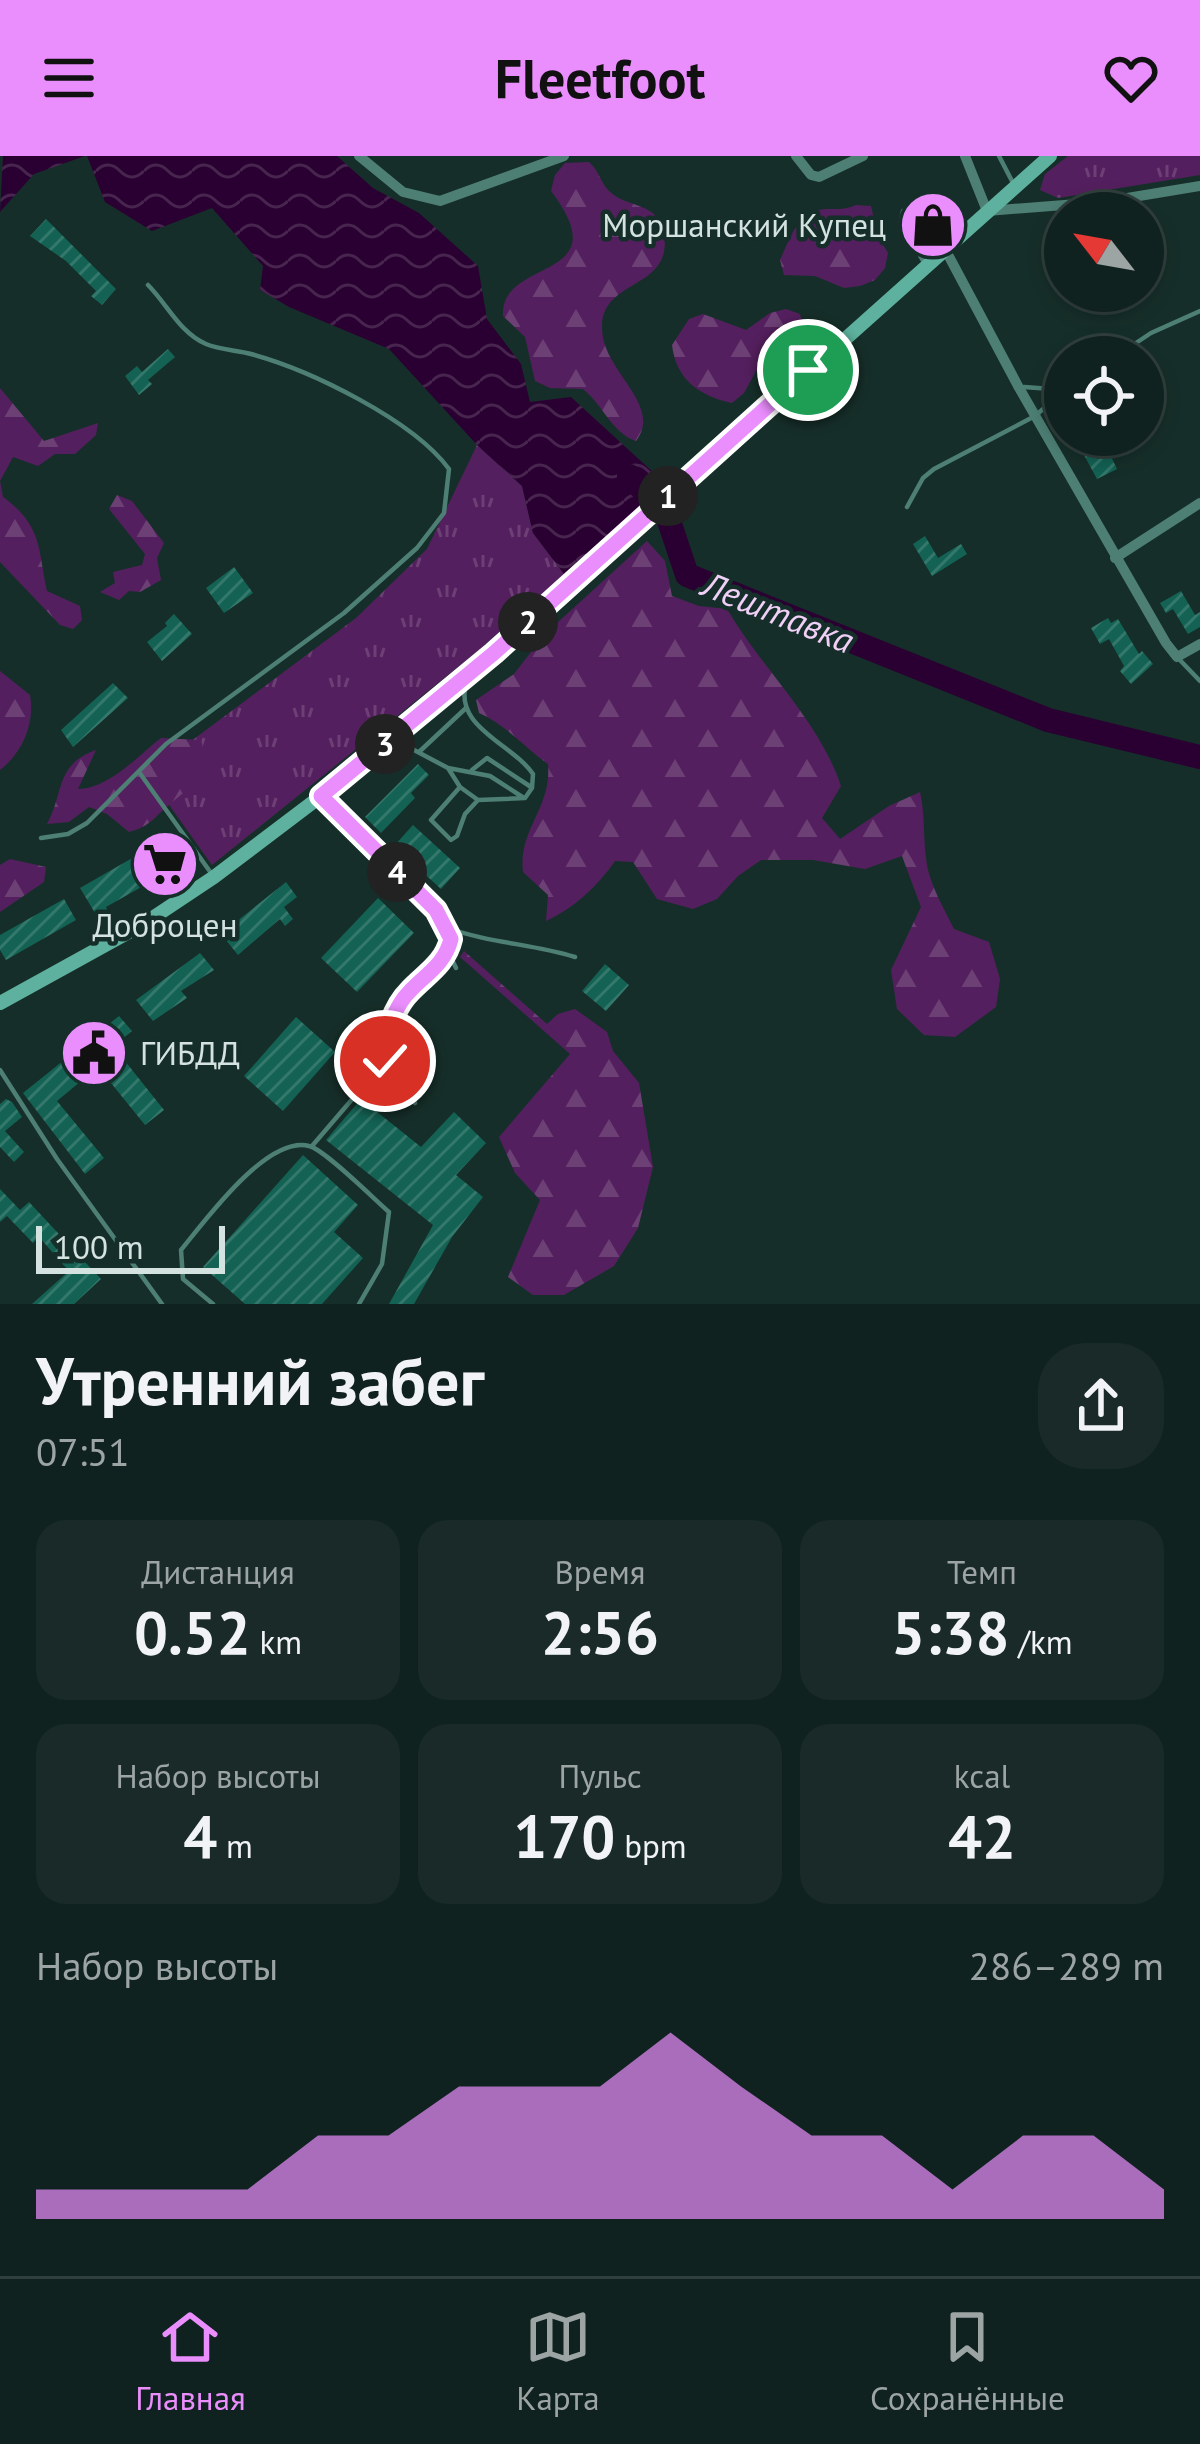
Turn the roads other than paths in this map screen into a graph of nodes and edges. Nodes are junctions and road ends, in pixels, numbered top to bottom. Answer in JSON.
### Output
{"nodes":[{"id":1,"x":358,"y":156,"type":"edge"},
{"id":2,"x":564,"y":156,"type":"edge"},
{"id":3,"x":796,"y":156,"type":"edge"},
{"id":4,"x":863,"y":156,"type":"edge"},
{"id":5,"x":965,"y":156,"type":"edge"},
{"id":6,"x":999,"y":156,"type":"edge"},
{"id":7,"x":1050,"y":156,"type":"edge"},
{"id":8,"x":1200,"y":186,"type":"edge"},
{"id":9,"x":1015,"y":187,"type":"junction"},
{"id":10,"x":1035,"y":208,"type":"junction"},
{"id":11,"x":987,"y":211,"type":"junction"},
{"id":12,"x":962,"y":233,"type":"junction"},
{"id":13,"x":945,"y":249,"type":"junction"},
{"id":14,"x":926,"y":266,"type":"junction"},
{"id":15,"x":148,"y":285,"type":"dead end"},
{"id":16,"x":1200,"y":311,"type":"edge"},
{"id":17,"x":1146,"y":336,"type":"edge"},
{"id":18,"x":1018,"y":386,"type":"junction"},
{"id":19,"x":1044,"y":388,"type":"edge"},
{"id":20,"x":1044,"y":408,"type":"edge"},
{"id":21,"x":1035,"y":416,"type":"junction"},
{"id":22,"x":1200,"y":503,"type":"edge"},
{"id":23,"x":907,"y":507,"type":"dead end"},
{"id":24,"x":1115,"y":558,"type":"junction"},
{"id":25,"x":1200,"y":644,"type":"edge"},
{"id":26,"x":1177,"y":657,"type":"junction"},
{"id":27,"x":468,"y":676,"type":"junction"},
{"id":28,"x":1200,"y":681,"type":"edge"},
{"id":29,"x":466,"y":708,"type":"junction"},
{"id":30,"x":392,"y":739,"type":"junction"},
{"id":31,"x":419,"y":752,"type":"junction"},
{"id":32,"x":448,"y":768,"type":"junction"},
{"id":33,"x":472,"y":770,"type":"junction"},
{"id":34,"x":139,"y":772,"type":"junction"},
{"id":35,"x":460,"y":787,"type":"junction"},
{"id":36,"x":532,"y":788,"type":"junction"},
{"id":37,"x":321,"y":796,"type":"junction"},
{"id":38,"x":525,"y":798,"type":"junction"},
{"id":39,"x":478,"y":800,"type":"junction"},
{"id":40,"x":41,"y":838,"type":"dead end"},
{"id":41,"x":214,"y":877,"type":"junction"},
{"id":42,"x":448,"y":928,"type":"junction"},
{"id":43,"x":448,"y":951,"type":"junction"},
{"id":44,"x":575,"y":957,"type":"dead end"},
{"id":45,"x":456,"y":968,"type":"dead end"},
{"id":46,"x":0,"y":1003,"type":"edge"},
{"id":47,"x":385,"y":1061,"type":"junction"},
{"id":48,"x":0,"y":1070,"type":"edge"},
{"id":49,"x":415,"y":1103,"type":"dead end"},
{"id":50,"x":312,"y":1145,"type":"junction"},
{"id":51,"x":162,"y":1304,"type":"edge"},
{"id":52,"x":214,"y":1304,"type":"edge"},
{"id":53,"x":359,"y":1304,"type":"edge"}],
"edges":[{"from":1,"to":2,"type":"street"},
{"from":3,"to":4,"type":"street"},
{"from":5,"to":11,"type":"street"},
{"from":6,"to":9,"type":"lane"},
{"from":7,"to":9,"type":"main road"},
{"from":8,"to":10,"type":"street"},
{"from":9,"to":10,"type":"street"},
{"from":9,"to":11,"type":"main road"},
{"from":10,"to":11,"type":"street"},
{"from":11,"to":12,"type":"main road"},
{"from":12,"to":13,"type":"main road"},
{"from":12,"to":14,"type":"lane"},
{"from":13,"to":14,"type":"main road"},
{"from":13,"to":18,"type":"street"},
{"from":14,"to":27,"type":"main road"},
{"from":15,"to":34,"type":"lane"},
{"from":16,"to":17,"type":"lane"},
{"from":18,"to":19,"type":"lane"},
{"from":18,"to":21,"type":"street"},
{"from":20,"to":21,"type":"lane"},
{"from":21,"to":23,"type":"lane"},
{"from":21,"to":24,"type":"street"},
{"from":22,"to":24,"type":"street"},
{"from":24,"to":26,"type":"street"},
{"from":25,"to":26,"type":"street"},
{"from":26,"to":28,"type":"lane"},
{"from":27,"to":29,"type":"lane"},
{"from":27,"to":30,"type":"main road"},
{"from":29,"to":31,"type":"lane"},
{"from":29,"to":36,"type":"lane"},
{"from":30,"to":31,"type":"lane"},
{"from":30,"to":37,"type":"main road"},
{"from":31,"to":32,"type":"lane"},
{"from":32,"to":33,"type":"lane"},
{"from":32,"to":35,"type":"lane"},
{"from":33,"to":36,"type":"lane"},
{"from":33,"to":38,"type":"lane"},
{"from":34,"to":40,"type":"lane"},
{"from":34,"to":41,"type":"lane"},
{"from":35,"to":39,"type":"lane"},
{"from":35,"to":39,"type":"lane"},
{"from":36,"to":38,"type":"lane"},
{"from":37,"to":41,"type":"main road"},
{"from":37,"to":42,"type":"lane"},
{"from":38,"to":39,"type":"lane"},
{"from":41,"to":46,"type":"main road"},
{"from":42,"to":43,"type":"lane"},
{"from":42,"to":44,"type":"lane"},
{"from":43,"to":45,"type":"lane"},
{"from":43,"to":47,"type":"lane"},
{"from":47,"to":49,"type":"lane"},
{"from":47,"to":50,"type":"lane"},
{"from":48,"to":51,"type":"lane"},
{"from":50,"to":52,"type":"lane"},
{"from":50,"to":53,"type":"lane"}]}
